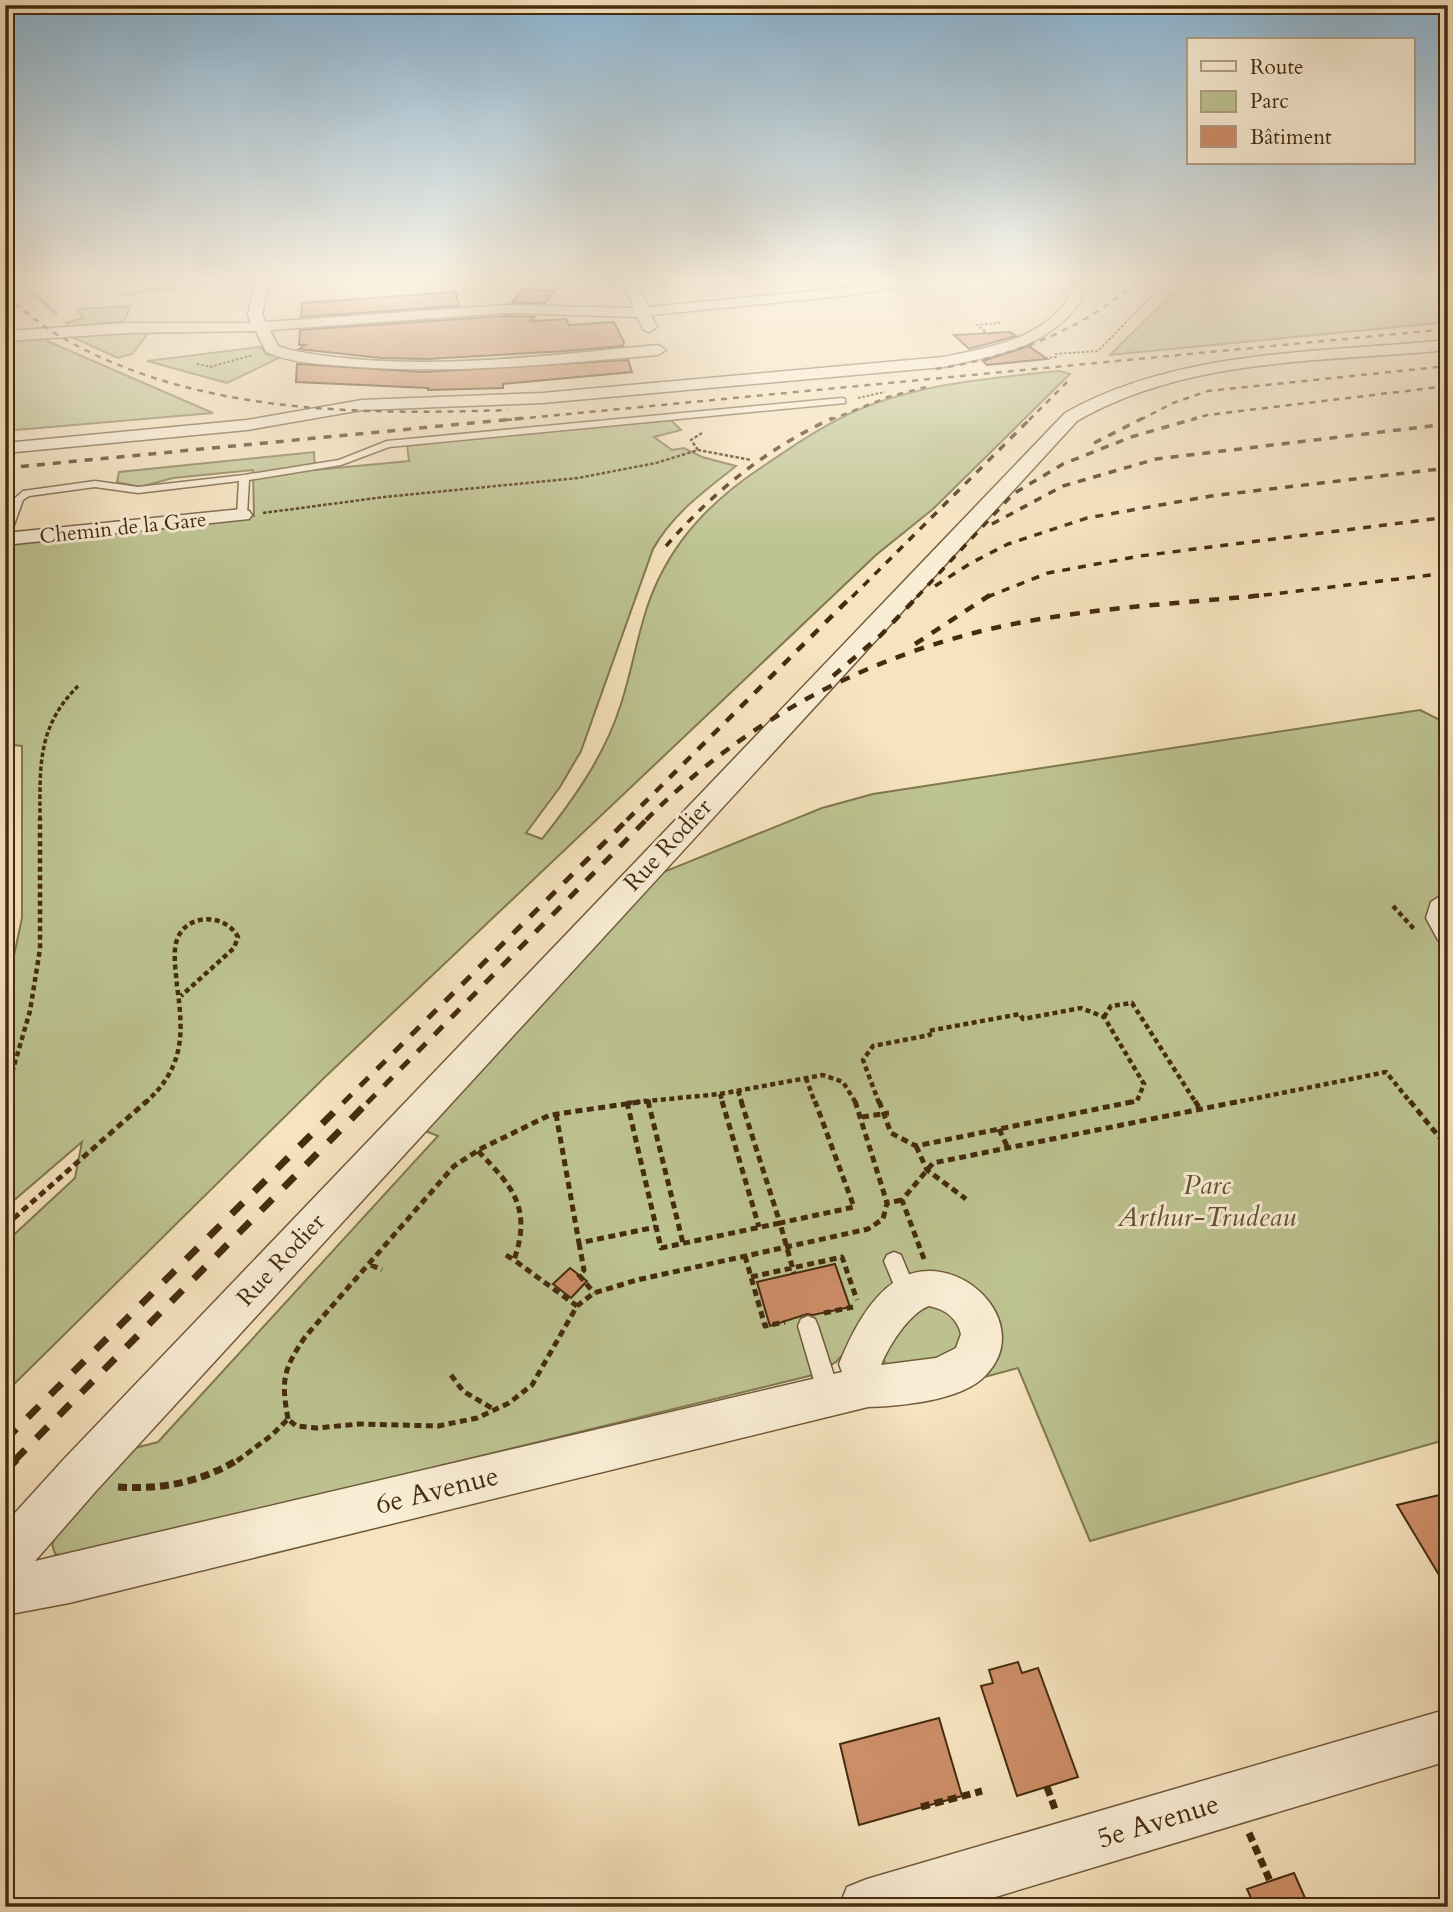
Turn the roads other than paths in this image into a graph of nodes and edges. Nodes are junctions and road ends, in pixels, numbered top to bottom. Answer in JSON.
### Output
{"nodes":[{"id":1,"x":660,"y":368,"type":"edge"},
{"id":2,"x":1218,"y":368,"type":"edge"},
{"id":3,"x":842,"y":401,"type":"dead end"},
{"id":4,"x":5,"y":448,"type":"edge"},
{"id":5,"x":244,"y":478,"type":"junction"},
{"id":6,"x":242,"y":515,"type":"joint"},
{"id":7,"x":5,"y":538,"type":"edge"},
{"id":8,"x":1448,"y":896,"type":"edge"},
{"id":9,"x":1448,"y":942,"type":"edge"},
{"id":10,"x":806,"y":1320,"type":"road end"},
{"id":11,"x":849,"y":1390,"type":"junction"},
{"id":12,"x":5,"y":1560,"type":"edge"},
{"id":13,"x":5,"y":1588,"type":"edge"},
{"id":14,"x":1448,"y":1735,"type":"edge"},
{"id":15,"x":867,"y":1907,"type":"edge"}],
"edges":[{"from":1,"to":4,"type":"street"},
{"from":2,"to":12,"type":"street","name":"Rue Rodier"},
{"from":3,"to":5,"type":"lane"},
{"from":5,"to":6,"type":"lane"},
{"from":5,"to":7,"type":"lane"},
{"from":6,"to":7,"type":"street","name":"Chemin de la Gare"},
{"from":8,"to":9,"type":"lane"},
{"from":10,"to":11,"type":"lane"},
{"from":11,"to":11,"type":"street","name":"6e Avenue"},
{"from":11,"to":13,"type":"street","name":"6e Avenue"},
{"from":14,"to":15,"type":"street","name":"5e Avenue"}]}
